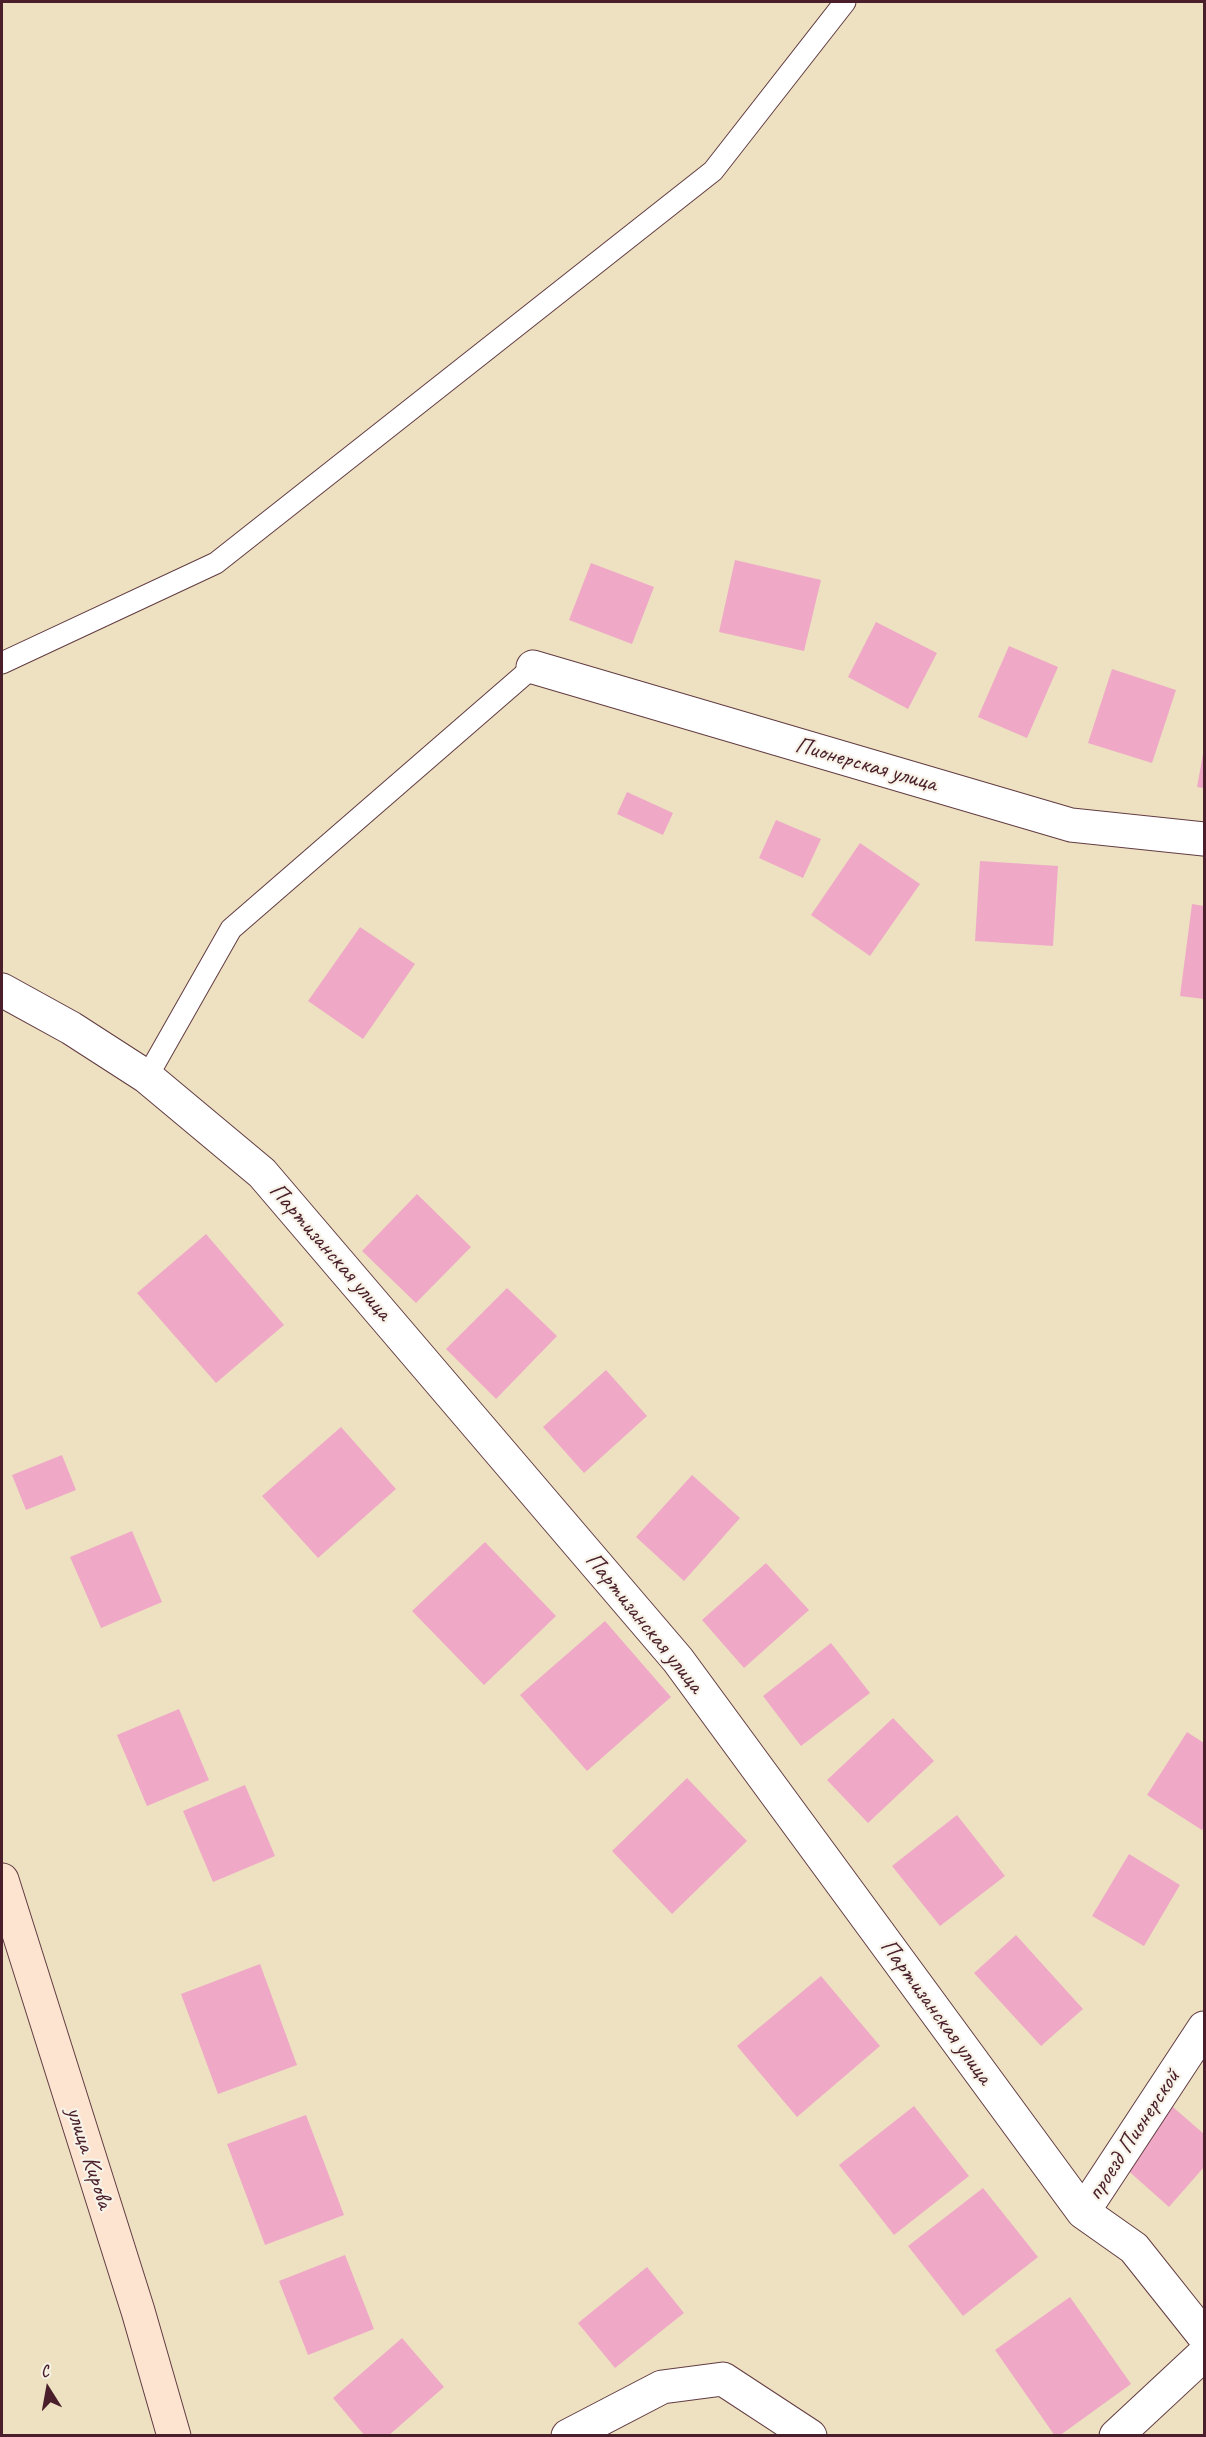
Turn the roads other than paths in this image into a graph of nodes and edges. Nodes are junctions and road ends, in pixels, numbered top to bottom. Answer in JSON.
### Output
{"nodes":[{"id":1,"x":845,"y":2,"type":"edge"},
{"id":2,"x":2,"y":663,"type":"edge"},
{"id":3,"x":533,"y":667,"type":"joint"},
{"id":4,"x":1204,"y":839,"type":"edge"},
{"id":5,"x":2,"y":990,"type":"edge"},
{"id":6,"x":147,"y":1077,"type":"junction"},
{"id":7,"x":2,"y":1880,"type":"edge"},
{"id":8,"x":1204,"y":2028,"type":"edge"},
{"id":9,"x":1083,"y":2212,"type":"junction"},
{"id":10,"x":1204,"y":2336,"type":"edge"},
{"id":11,"x":1204,"y":2354,"type":"edge"},
{"id":12,"x":174,"y":2436,"type":"edge"},
{"id":13,"x":568,"y":2436,"type":"edge"},
{"id":14,"x":810,"y":2436,"type":"edge"},
{"id":15,"x":1116,"y":2436,"type":"edge"}],
"edges":[{"from":1,"to":2,"type":"lane"},
{"from":3,"to":4,"type":"street","name":"Пионерская улица"},
{"from":3,"to":6,"type":"lane"},
{"from":5,"to":6,"type":"street","name":"Партизанская улица"},
{"from":6,"to":9,"type":"street","name":"Партизанская улица"},
{"from":7,"to":12,"type":"main road","name":"улица Кирова"},
{"from":8,"to":9,"type":"street","name":"проезд Пионерской"},
{"from":9,"to":10,"type":"street","name":"Партизанская улица"},
{"from":11,"to":15,"type":"street"},
{"from":13,"to":14,"type":"street"}]}
